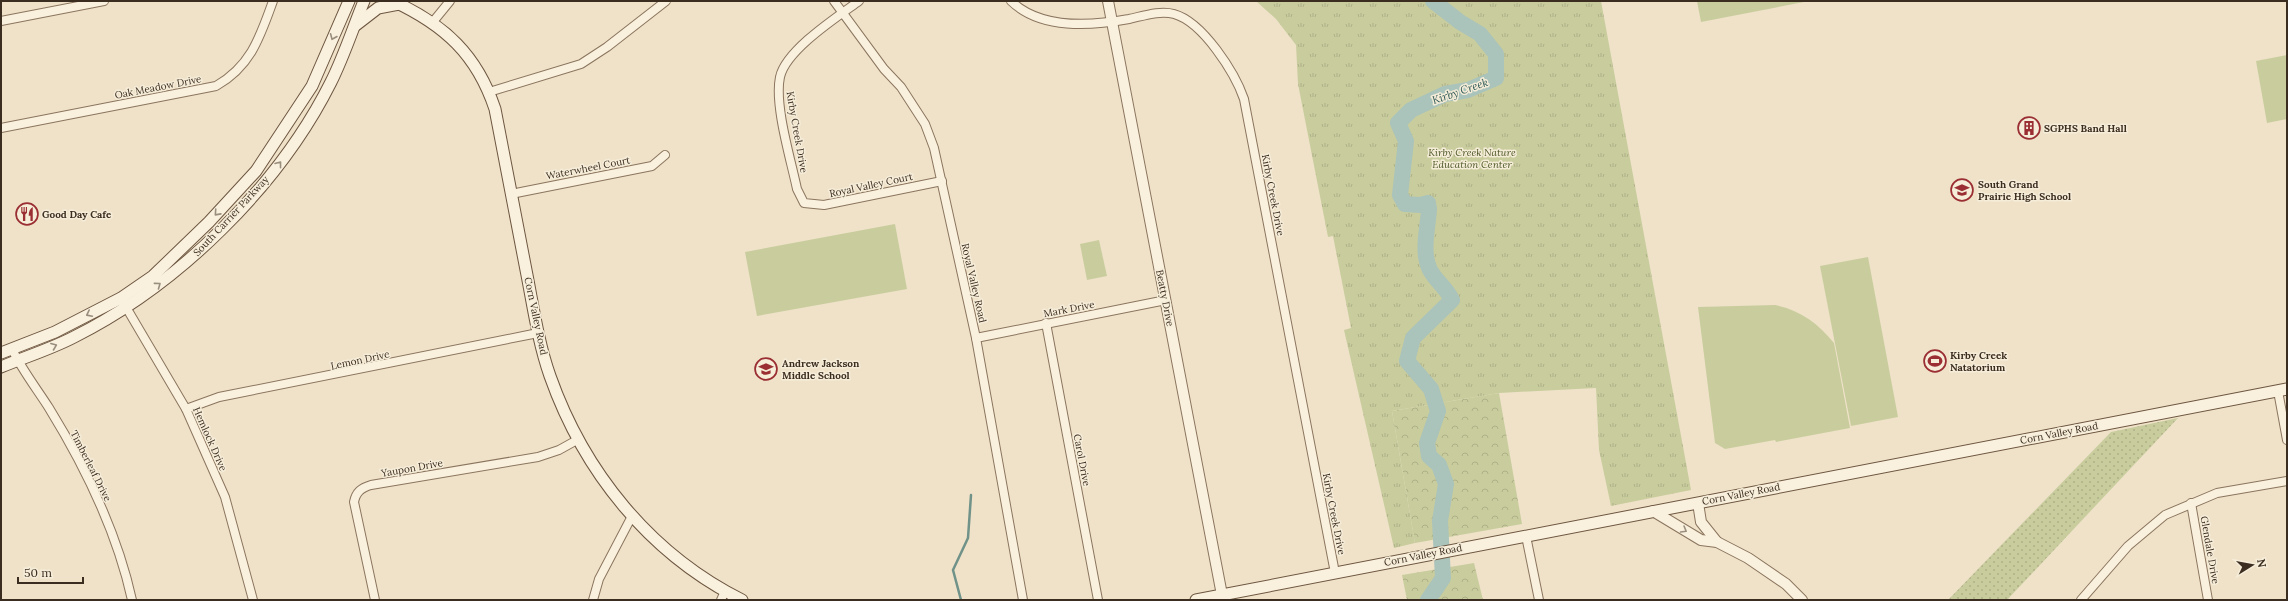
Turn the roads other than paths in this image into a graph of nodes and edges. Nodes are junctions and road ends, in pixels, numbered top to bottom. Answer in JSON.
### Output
{"nodes":[{"id":1,"x":104,"y":1,"type":"edge"},
{"id":2,"x":273,"y":1,"type":"edge"},
{"id":3,"x":349,"y":1,"type":"edge"},
{"id":4,"x":364,"y":1,"type":"edge"},
{"id":5,"x":450,"y":1,"type":"edge"},
{"id":6,"x":666,"y":1,"type":"edge"},
{"id":7,"x":834,"y":1,"type":"edge"},
{"id":8,"x":858,"y":1,"type":"edge"},
{"id":9,"x":1011,"y":1,"type":"edge"},
{"id":10,"x":1108,"y":1,"type":"edge"},
{"id":11,"x":396,"y":2,"type":"edge"},
{"id":12,"x":843,"y":12,"type":"junction"},
{"id":13,"x":1,"y":21,"type":"edge"},
{"id":14,"x":1112,"y":22,"type":"junction"},
{"id":15,"x":432,"y":23,"type":"junction"},
{"id":16,"x":352,"y":30,"type":"junction"},
{"id":17,"x":489,"y":92,"type":"junction"},
{"id":18,"x":1,"y":128,"type":"edge"},
{"id":19,"x":665,"y":155,"type":"dead end"},
{"id":20,"x":942,"y":180,"type":"junction"},
{"id":21,"x":511,"y":194,"type":"junction"},
{"id":22,"x":804,"y":203,"type":"joint"},
{"id":23,"x":1166,"y":300,"type":"junction"},
{"id":24,"x":123,"y":302,"type":"junction"},
{"id":25,"x":1046,"y":323,"type":"junction"},
{"id":26,"x":538,"y":333,"type":"junction"},
{"id":27,"x":976,"y":338,"type":"junction"},
{"id":28,"x":12,"y":349,"type":"junction"},
{"id":29,"x":1,"y":353,"type":"edge"},
{"id":30,"x":17,"y":360,"type":"junction"},
{"id":31,"x":1,"y":367,"type":"edge"},
{"id":32,"x":2282,"y":390,"type":"edge"},
{"id":33,"x":186,"y":409,"type":"junction"},
{"id":34,"x":577,"y":440,"type":"junction"},
{"id":35,"x":2287,"y":440,"type":"edge"},
{"id":36,"x":2287,"y":481,"type":"edge"},
{"id":37,"x":1698,"y":502,"type":"junction"},
{"id":38,"x":2191,"y":504,"type":"junction"},
{"id":39,"x":1653,"y":511,"type":"junction"},
{"id":40,"x":632,"y":516,"type":"junction"},
{"id":41,"x":1526,"y":536,"type":"junction"},
{"id":42,"x":1717,"y":542,"type":"junction"},
{"id":43,"x":1335,"y":573,"type":"junction"},
{"id":44,"x":1222,"y":595,"type":"junction"},
{"id":45,"x":723,"y":596,"type":"edge"},
{"id":46,"x":132,"y":600,"type":"edge"},
{"id":47,"x":253,"y":600,"type":"edge"},
{"id":48,"x":375,"y":600,"type":"edge"},
{"id":49,"x":593,"y":600,"type":"edge"},
{"id":50,"x":742,"y":600,"type":"edge"},
{"id":51,"x":1023,"y":600,"type":"edge"},
{"id":52,"x":1098,"y":600,"type":"edge"},
{"id":53,"x":1196,"y":600,"type":"edge"},
{"id":54,"x":1539,"y":600,"type":"edge"},
{"id":55,"x":1802,"y":600,"type":"edge"},
{"id":56,"x":2081,"y":600,"type":"edge"},
{"id":57,"x":2208,"y":600,"type":"edge"}],
"edges":[{"from":1,"to":13,"type":"street"},
{"from":2,"to":18,"type":"street","name":"Oak Meadow Drive"},
{"from":3,"to":24,"type":"main road","name":"South Carrier Parkway","one_way":true},
{"from":4,"to":16,"type":"main road","name":"South Carrier Parkway"},
{"from":5,"to":15,"type":"street"},
{"from":6,"to":17,"type":"street"},
{"from":7,"to":12,"type":"street","name":"Royal Valley Road"},
{"from":8,"to":12,"type":"street","name":"Kirby Creek Drive"},
{"from":9,"to":14,"type":"street","name":"Kirby Creek Drive"},
{"from":10,"to":14,"type":"street","name":"Beatty Drive"},
{"from":11,"to":15,"type":"main road","name":"Corn Valley Road"},
{"from":11,"to":16,"type":"main road"},
{"from":12,"to":20,"type":"street","name":"Royal Valley Road"},
{"from":12,"to":22,"type":"street","name":"Kirby Creek Drive"},
{"from":14,"to":23,"type":"street","name":"Beatty Drive"},
{"from":14,"to":43,"type":"street","name":"Kirby Creek Drive"},
{"from":15,"to":17,"type":"main road","name":"Corn Valley Road"},
{"from":24,"to":16,"type":"main road","name":"South Carrier Parkway","one_way":true},
{"from":17,"to":21,"type":"main road","name":"Corn Valley Road"},
{"from":19,"to":21,"type":"street","name":"Waterwheel Court"},
{"from":20,"to":22,"type":"street","name":"Royal Valley Court"},
{"from":20,"to":27,"type":"street","name":"Royal Valley Road"},
{"from":21,"to":26,"type":"main road","name":"Corn Valley Road"},
{"from":23,"to":25,"type":"street","name":"Mark Drive"},
{"from":23,"to":44,"type":"street","name":"Beatty Drive"},
{"from":24,"to":28,"type":"main road","name":"South Carrier Parkway","one_way":true},
{"from":30,"to":24,"type":"main road","name":"South Carrier Parkway","one_way":true},
{"from":24,"to":33,"type":"street","name":"Hemlock Drive"},
{"from":25,"to":27,"type":"street","name":"Mark Drive"},
{"from":25,"to":52,"type":"street","name":"Carol Drive"},
{"from":26,"to":33,"type":"street","name":"Lemon Drive"},
{"from":26,"to":34,"type":"main road","name":"Corn Valley Road"},
{"from":27,"to":51,"type":"street","name":"Royal Valley Road"},
{"from":28,"to":29,"type":"main road","name":"South Carrier Parkway"},
{"from":28,"to":30,"type":"street","name":"Timberleaf Drive"},
{"from":30,"to":31,"type":"main road","name":"South Carrier Parkway"},
{"from":30,"to":46,"type":"street","name":"Timberleaf Drive"},
{"from":32,"to":35,"type":"street"},
{"from":32,"to":37,"type":"main road","name":"Corn Valley Road"},
{"from":33,"to":47,"type":"street","name":"Hemlock Drive"},
{"from":34,"to":40,"type":"main road","name":"Corn Valley Road"},
{"from":34,"to":48,"type":"street","name":"Yaupon Drive"},
{"from":36,"to":38,"type":"street"},
{"from":37,"to":39,"type":"main road","name":"Corn Valley Road"},
{"from":37,"to":42,"type":"street"},
{"from":38,"to":56,"type":"street"},
{"from":38,"to":57,"type":"street","name":"Glendale Drive"},
{"from":39,"to":41,"type":"main road","name":"Corn Valley Road"},
{"from":39,"to":42,"type":"street","one_way":true},
{"from":40,"to":45,"type":"main road","name":"Corn Valley Road"},
{"from":40,"to":49,"type":"street"},
{"from":41,"to":43,"type":"main road","name":"Corn Valley Road"},
{"from":41,"to":54,"type":"street"},
{"from":42,"to":55,"type":"street"},
{"from":43,"to":44,"type":"main road","name":"Corn Valley Road"},
{"from":44,"to":53,"type":"main road","name":"Corn Valley Road"},
{"from":45,"to":50,"type":"main road","name":"Corn Valley Road"}]}
